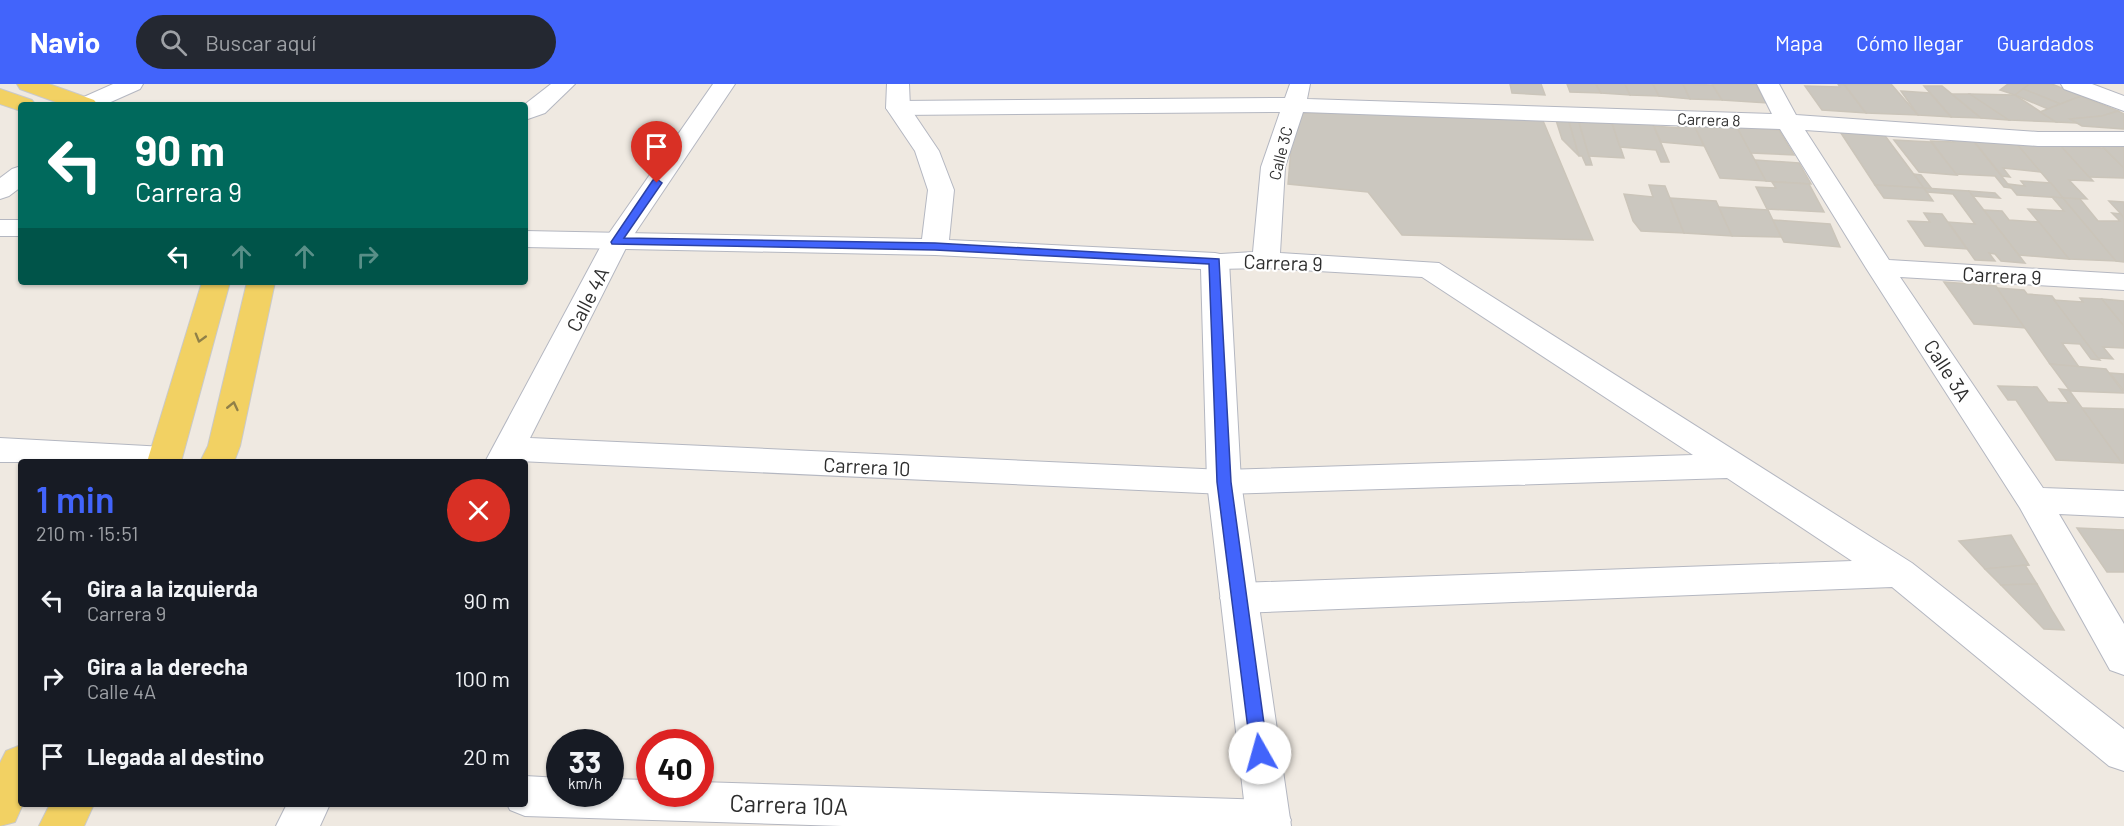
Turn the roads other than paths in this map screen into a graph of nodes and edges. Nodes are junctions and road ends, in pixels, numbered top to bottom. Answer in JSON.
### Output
{"nodes":[{"id":1,"x":28,"y":84,"type":"edge"},
{"id":2,"x":132,"y":84,"type":"edge"},
{"id":3,"x":564,"y":84,"type":"edge"},
{"id":4,"x":724,"y":84,"type":"edge"},
{"id":5,"x":1768,"y":84,"type":"edge"},
{"id":6,"x":2072,"y":84,"type":"edge"},
{"id":7,"x":2103,"y":84,"type":"edge"},
{"id":8,"x":2124,"y":90,"type":"edge"},
{"id":9,"x":1297,"y":94,"type":"edge"},
{"id":10,"x":0,"y":96,"type":"edge"},
{"id":11,"x":898,"y":96,"type":"edge"},
{"id":12,"x":78,"y":102,"type":"edge"},
{"id":13,"x":93,"y":102,"type":"edge"},
{"id":14,"x":18,"y":103,"type":"edge"},
{"id":15,"x":2124,"y":104,"type":"edge"},
{"id":16,"x":528,"y":112,"type":"edge"},
{"id":17,"x":1788,"y":122,"type":"junction"},
{"id":18,"x":2124,"y":139,"type":"edge"},
{"id":19,"x":18,"y":176,"type":"edge"},
{"id":20,"x":0,"y":190,"type":"edge"},
{"id":21,"x":0,"y":228,"type":"edge"},
{"id":22,"x":18,"y":228,"type":"edge"},
{"id":23,"x":528,"y":239,"type":"edge"},
{"id":24,"x":616,"y":242,"type":"junction"},
{"id":25,"x":935,"y":247,"type":"junction"},
{"id":26,"x":1266,"y":260,"type":"junction"},
{"id":27,"x":1215,"y":261,"type":"junction"},
{"id":28,"x":1880,"y":268,"type":"junction"},
{"id":29,"x":2124,"y":282,"type":"edge"},
{"id":30,"x":215,"y":285,"type":"edge"},
{"id":31,"x":260,"y":285,"type":"edge"},
{"id":32,"x":0,"y":450,"type":"edge"},
{"id":33,"x":506,"y":456,"type":"edge"},
{"id":34,"x":134,"y":459,"type":"edge"},
{"id":35,"x":165,"y":459,"type":"edge"},
{"id":36,"x":218,"y":459,"type":"edge"},
{"id":37,"x":1735,"y":466,"type":"junction"},
{"id":38,"x":1224,"y":482,"type":"junction"},
{"id":39,"x":2033,"y":500,"type":"junction"},
{"id":40,"x":2124,"y":504,"type":"edge"},
{"id":41,"x":1899,"y":573,"type":"junction"},
{"id":42,"x":1239,"y":598,"type":"junction"},
{"id":43,"x":2124,"y":658,"type":"edge"},
{"id":44,"x":2124,"y":753,"type":"edge"},
{"id":45,"x":18,"y":770,"type":"edge"},
{"id":46,"x":528,"y":796,"type":"edge"},
{"id":47,"x":308,"y":807,"type":"edge"},
{"id":48,"x":0,"y":808,"type":"edge"},
{"id":49,"x":1269,"y":823,"type":"edge"},
{"id":50,"x":298,"y":826,"type":"edge"}],
"edges":[{"from":1,"to":12,"type":"main road"},
{"from":2,"to":13,"type":"street"},
{"from":3,"to":16,"type":"street"},
{"from":4,"to":24,"type":"street","name":"Calle 4A"},
{"from":5,"to":17,"type":"street","name":"Calle 3A"},
{"from":6,"to":15,"type":"street"},
{"from":7,"to":8,"type":"street"},
{"from":9,"to":11,"type":"street","name":"Carrera 8"},
{"from":9,"to":17,"type":"street","name":"Carrera 8"},
{"from":9,"to":26,"type":"street","name":"Calle 3C"},
{"from":10,"to":14,"type":"main road"},
{"from":11,"to":25,"type":"street"},
{"from":17,"to":18,"type":"street","name":"Carrera 8"},
{"from":17,"to":28,"type":"street","name":"Calle 3A"},
{"from":19,"to":20,"type":"street"},
{"from":21,"to":22,"type":"street"},
{"from":23,"to":24,"type":"street","name":"Carrera 9"},
{"from":24,"to":25,"type":"street","name":"Carrera 9"},
{"from":24,"to":33,"type":"street","name":"Calle 4A"},
{"from":25,"to":27,"type":"street","name":"Carrera 9"},
{"from":26,"to":27,"type":"street","name":"Carrera 9"},
{"from":26,"to":37,"type":"street","name":"Carrera 9"},
{"from":27,"to":38,"type":"street"},
{"from":28,"to":29,"type":"street","name":"Carrera 9"},
{"from":28,"to":39,"type":"street","name":"Calle 3A"},
{"from":30,"to":35,"type":"main road","one_way":true},
{"from":36,"to":31,"type":"main road","one_way":true},
{"from":32,"to":34,"type":"street"},
{"from":33,"to":38,"type":"street","name":"Carrera 10"},
{"from":37,"to":38,"type":"street","name":"Carrera 10"},
{"from":37,"to":41,"type":"street"},
{"from":38,"to":42,"type":"street"},
{"from":39,"to":40,"type":"street"},
{"from":39,"to":43,"type":"street","name":"Calle 3A"},
{"from":41,"to":42,"type":"street"},
{"from":41,"to":44,"type":"street"},
{"from":42,"to":49,"type":"street"},
{"from":45,"to":48,"type":"main road"},
{"from":46,"to":49,"type":"street","name":"Carrera 10A"},
{"from":47,"to":50,"type":"street"}]}
